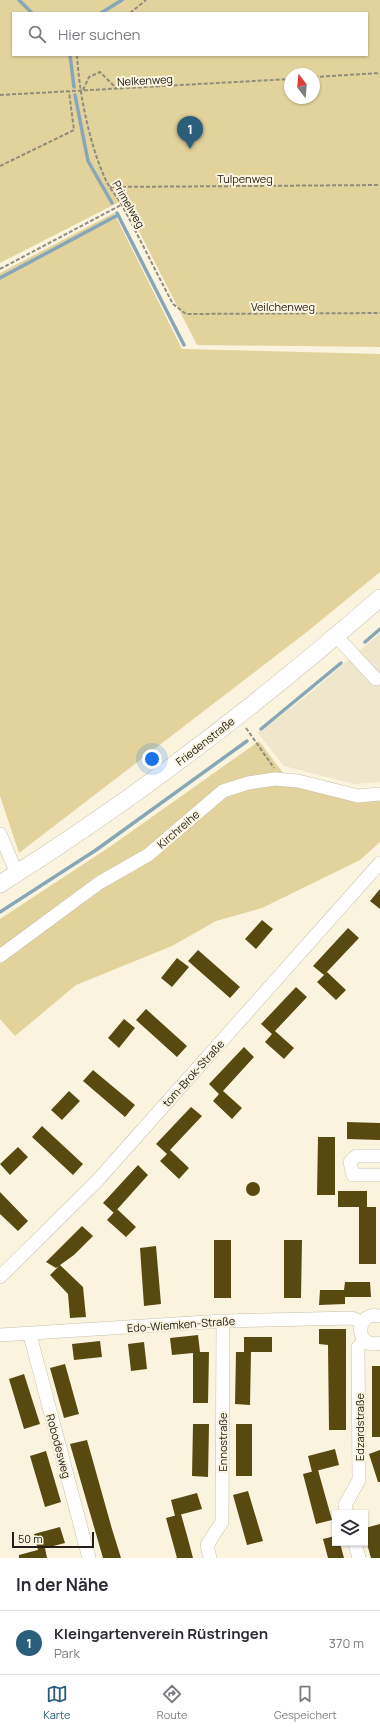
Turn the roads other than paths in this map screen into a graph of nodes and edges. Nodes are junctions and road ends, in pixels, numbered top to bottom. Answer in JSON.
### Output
{"nodes":[{"id":1,"x":380,"y":598,"type":"edge"},
{"id":2,"x":336,"y":636,"type":"junction"},
{"id":3,"x":376,"y":679,"type":"dead end"},
{"id":4,"x":380,"y":794,"type":"edge"},
{"id":5,"x":1,"y":838,"type":"edge"},
{"id":6,"x":380,"y":863,"type":"edge"},
{"id":7,"x":17,"y":874,"type":"junction"},
{"id":8,"x":0,"y":884,"type":"edge"},
{"id":9,"x":0,"y":956,"type":"edge"},
{"id":10,"x":380,"y":1156,"type":"edge"},
{"id":11,"x":380,"y":1175,"type":"edge"},
{"id":12,"x":0,"y":1277,"type":"edge"},
{"id":13,"x":380,"y":1316,"type":"edge"},
{"id":14,"x":223,"y":1321,"type":"junction"},
{"id":15,"x":362,"y":1322,"type":"junction"},
{"id":16,"x":0,"y":1335,"type":"edge"},
{"id":17,"x":30,"y":1335,"type":"junction"},
{"id":18,"x":365,"y":1340,"type":"junction"},
{"id":19,"x":380,"y":1343,"type":"edge"},
{"id":20,"x":346,"y":1510,"type":"edge"},
{"id":21,"x":356,"y":1546,"type":"edge"},
{"id":22,"x":89,"y":1558,"type":"edge"},
{"id":23,"x":210,"y":1558,"type":"edge"},
{"id":24,"x":359,"y":1558,"type":"edge"}],
"edges":[{"from":1,"to":2,"type":"main road","name":"Friedenstraße"},
{"from":2,"to":3,"type":"street"},
{"from":2,"to":7,"type":"main road","name":"Friedenstraße"},
{"from":4,"to":9,"type":"street","name":"Kirchreihe"},
{"from":5,"to":7,"type":"street"},
{"from":6,"to":12,"type":"street","name":"tom-Brok-Straße"},
{"from":7,"to":8,"type":"main road","name":"Friedenstraße"},
{"from":10,"to":11,"type":"street"},
{"from":13,"to":15,"type":"street","name":"Edo-Wiemken-Straße"},
{"from":14,"to":15,"type":"street","name":"Edo-Wiemken-Straße"},
{"from":14,"to":17,"type":"street","name":"Edo-Wiemken-Straße"},
{"from":14,"to":23,"type":"street","name":"Ennostraße"},
{"from":15,"to":18,"type":"street"},
{"from":16,"to":17,"type":"street","name":"Edo-Wiemken-Straße"},
{"from":17,"to":22,"type":"street","name":"Robodesweg"},
{"from":18,"to":19,"type":"street"},
{"from":18,"to":20,"type":"street","name":"Edzardstraße"},
{"from":21,"to":24,"type":"street"}]}
